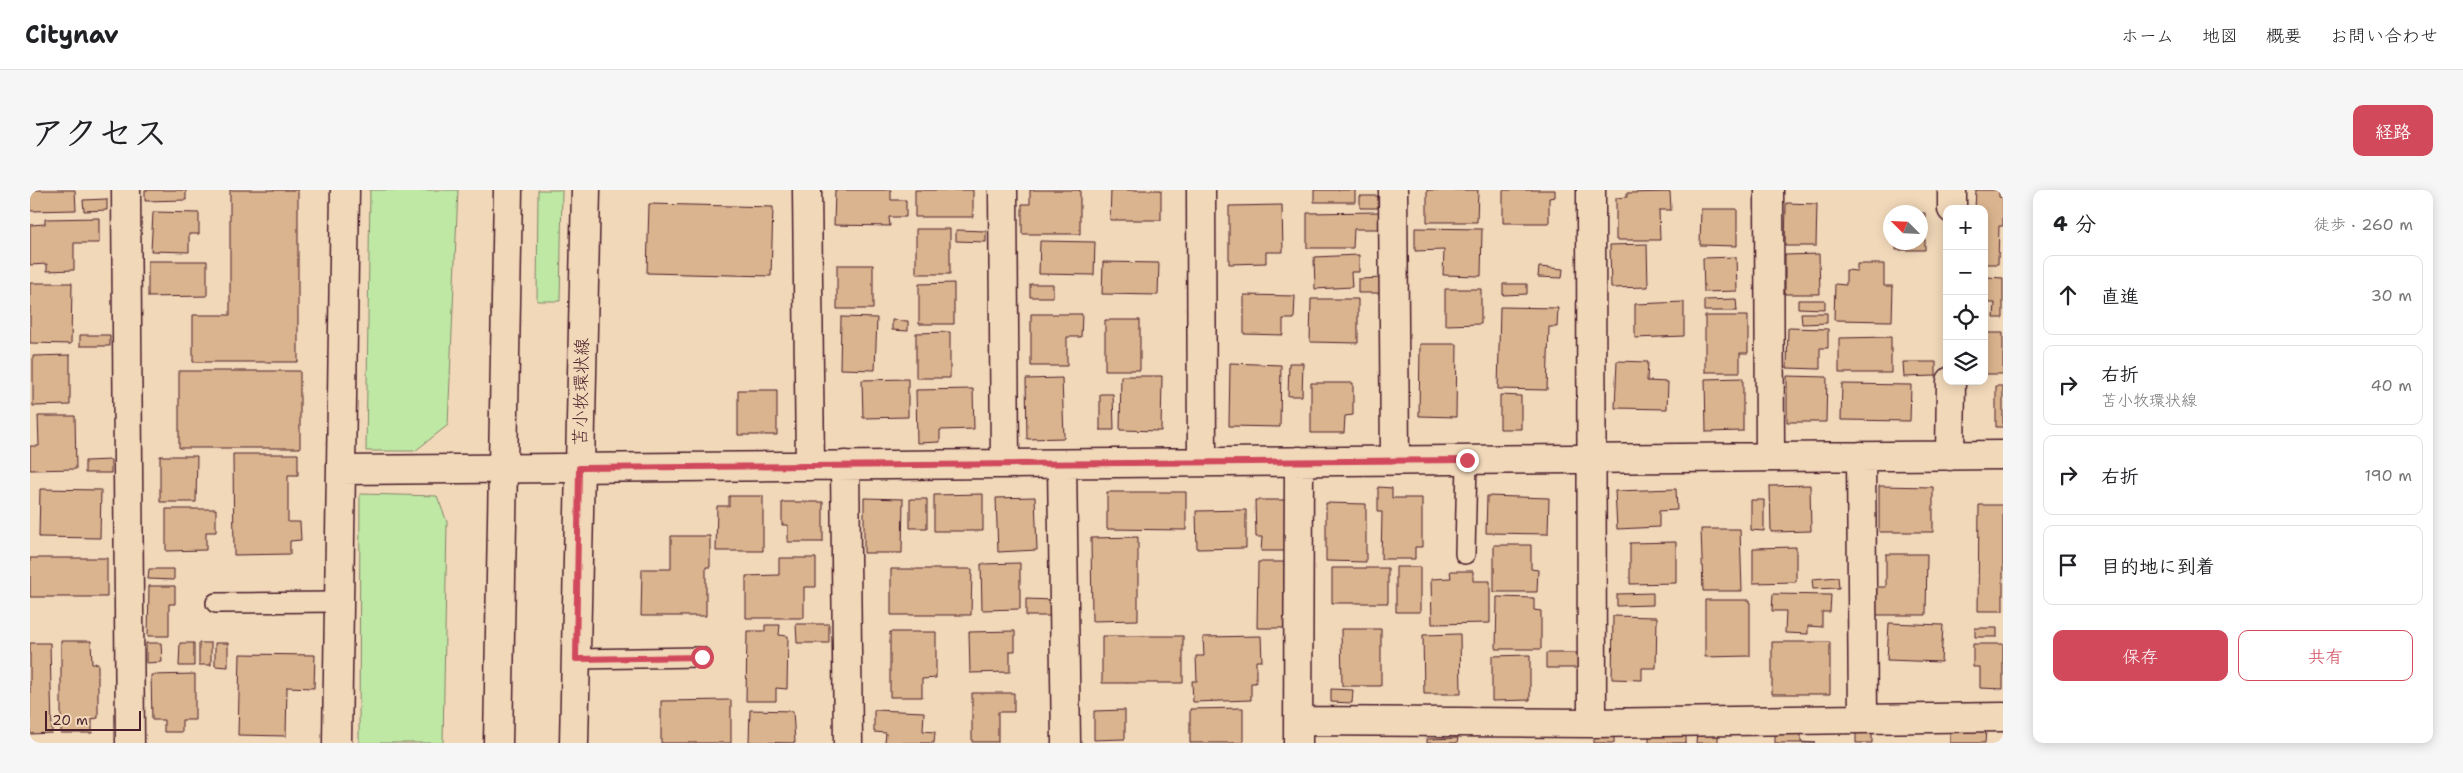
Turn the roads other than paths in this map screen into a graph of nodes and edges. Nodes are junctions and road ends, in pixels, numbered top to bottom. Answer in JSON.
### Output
{"nodes":[{"id":1,"x":126,"y":190,"type":"edge"},
{"id":2,"x":345,"y":190,"type":"edge"},
{"id":3,"x":508,"y":190,"type":"edge"},
{"id":4,"x":586,"y":190,"type":"edge"},
{"id":5,"x":807,"y":190,"type":"edge"},
{"id":6,"x":1003,"y":190,"type":"edge"},
{"id":7,"x":1200,"y":190,"type":"edge"},
{"id":8,"x":1393,"y":190,"type":"edge"},
{"id":9,"x":1591,"y":190,"type":"edge"},
{"id":10,"x":1769,"y":190,"type":"edge"},
{"id":11,"x":1952,"y":190,"type":"edge"},
{"id":12,"x":1952,"y":205,"type":"edge"},
{"id":13,"x":1951,"y":385,"type":"edge"},
{"id":14,"x":2003,"y":455,"type":"edge"},
{"id":15,"x":1861,"y":456,"type":"junction"},
{"id":16,"x":1950,"y":456,"type":"junction"},
{"id":17,"x":1770,"y":457,"type":"junction"},
{"id":18,"x":1591,"y":459,"type":"junction"},
{"id":19,"x":1395,"y":460,"type":"junction"},
{"id":20,"x":1467,"y":460,"type":"junction"},
{"id":21,"x":1299,"y":461,"type":"junction"},
{"id":22,"x":1202,"y":462,"type":"junction"},
{"id":23,"x":1005,"y":464,"type":"junction"},
{"id":24,"x":1062,"y":464,"type":"junction"},
{"id":25,"x":845,"y":465,"type":"junction"},
{"id":26,"x":810,"y":466,"type":"junction"},
{"id":27,"x":504,"y":468,"type":"junction"},
{"id":28,"x":579,"y":468,"type":"junction"},
{"id":29,"x":341,"y":470,"type":"junction"},
{"id":30,"x":1465,"y":554,"type":"dead end"},
{"id":31,"x":339,"y":602,"type":"junction"},
{"id":32,"x":216,"y":603,"type":"dead end"},
{"id":33,"x":702,"y":657,"type":"dead end"},
{"id":34,"x":576,"y":659,"type":"junction"},
{"id":35,"x":2003,"y":716,"type":"edge"},
{"id":36,"x":1863,"y":718,"type":"junction"},
{"id":37,"x":1592,"y":724,"type":"junction"},
{"id":38,"x":1298,"y":732,"type":"edge"},
{"id":39,"x":130,"y":743,"type":"edge"},
{"id":40,"x":337,"y":743,"type":"edge"},
{"id":41,"x":498,"y":743,"type":"edge"},
{"id":42,"x":574,"y":743,"type":"edge"},
{"id":43,"x":848,"y":743,"type":"edge"},
{"id":44,"x":1066,"y":743,"type":"edge"}],
"edges":[{"from":1,"to":39,"type":"street"},
{"from":2,"to":29,"type":"street"},
{"from":3,"to":27,"type":"street"},
{"from":4,"to":28,"type":"street","name":"苫小牧環状線"},
{"from":5,"to":26,"type":"street"},
{"from":6,"to":23,"type":"street"},
{"from":7,"to":22,"type":"street"},
{"from":8,"to":19,"type":"street"},
{"from":9,"to":18,"type":"street"},
{"from":10,"to":17,"type":"street"},
{"from":11,"to":12,"type":"street"},
{"from":13,"to":16,"type":"street"},
{"from":14,"to":16,"type":"street"},
{"from":15,"to":16,"type":"street"},
{"from":15,"to":17,"type":"street"},
{"from":15,"to":36,"type":"street"},
{"from":17,"to":18,"type":"street"},
{"from":18,"to":20,"type":"street"},
{"from":18,"to":37,"type":"street"},
{"from":19,"to":20,"type":"street"},
{"from":19,"to":21,"type":"street"},
{"from":20,"to":30,"type":"lane"},
{"from":21,"to":22,"type":"street"},
{"from":21,"to":38,"type":"street"},
{"from":22,"to":24,"type":"street"},
{"from":23,"to":24,"type":"street"},
{"from":23,"to":25,"type":"street"},
{"from":24,"to":44,"type":"street"},
{"from":25,"to":26,"type":"street"},
{"from":25,"to":43,"type":"street"},
{"from":26,"to":28,"type":"street"},
{"from":27,"to":28,"type":"street"},
{"from":27,"to":29,"type":"street"},
{"from":27,"to":41,"type":"street"},
{"from":28,"to":34,"type":"street","name":"苫小牧環状線"},
{"from":29,"to":31,"type":"street"},
{"from":31,"to":32,"type":"lane"},
{"from":31,"to":40,"type":"street"},
{"from":33,"to":34,"type":"lane"},
{"from":34,"to":42,"type":"street","name":"苫小牧環状線"},
{"from":35,"to":36,"type":"street"},
{"from":36,"to":37,"type":"street"},
{"from":37,"to":38,"type":"street"}]}
